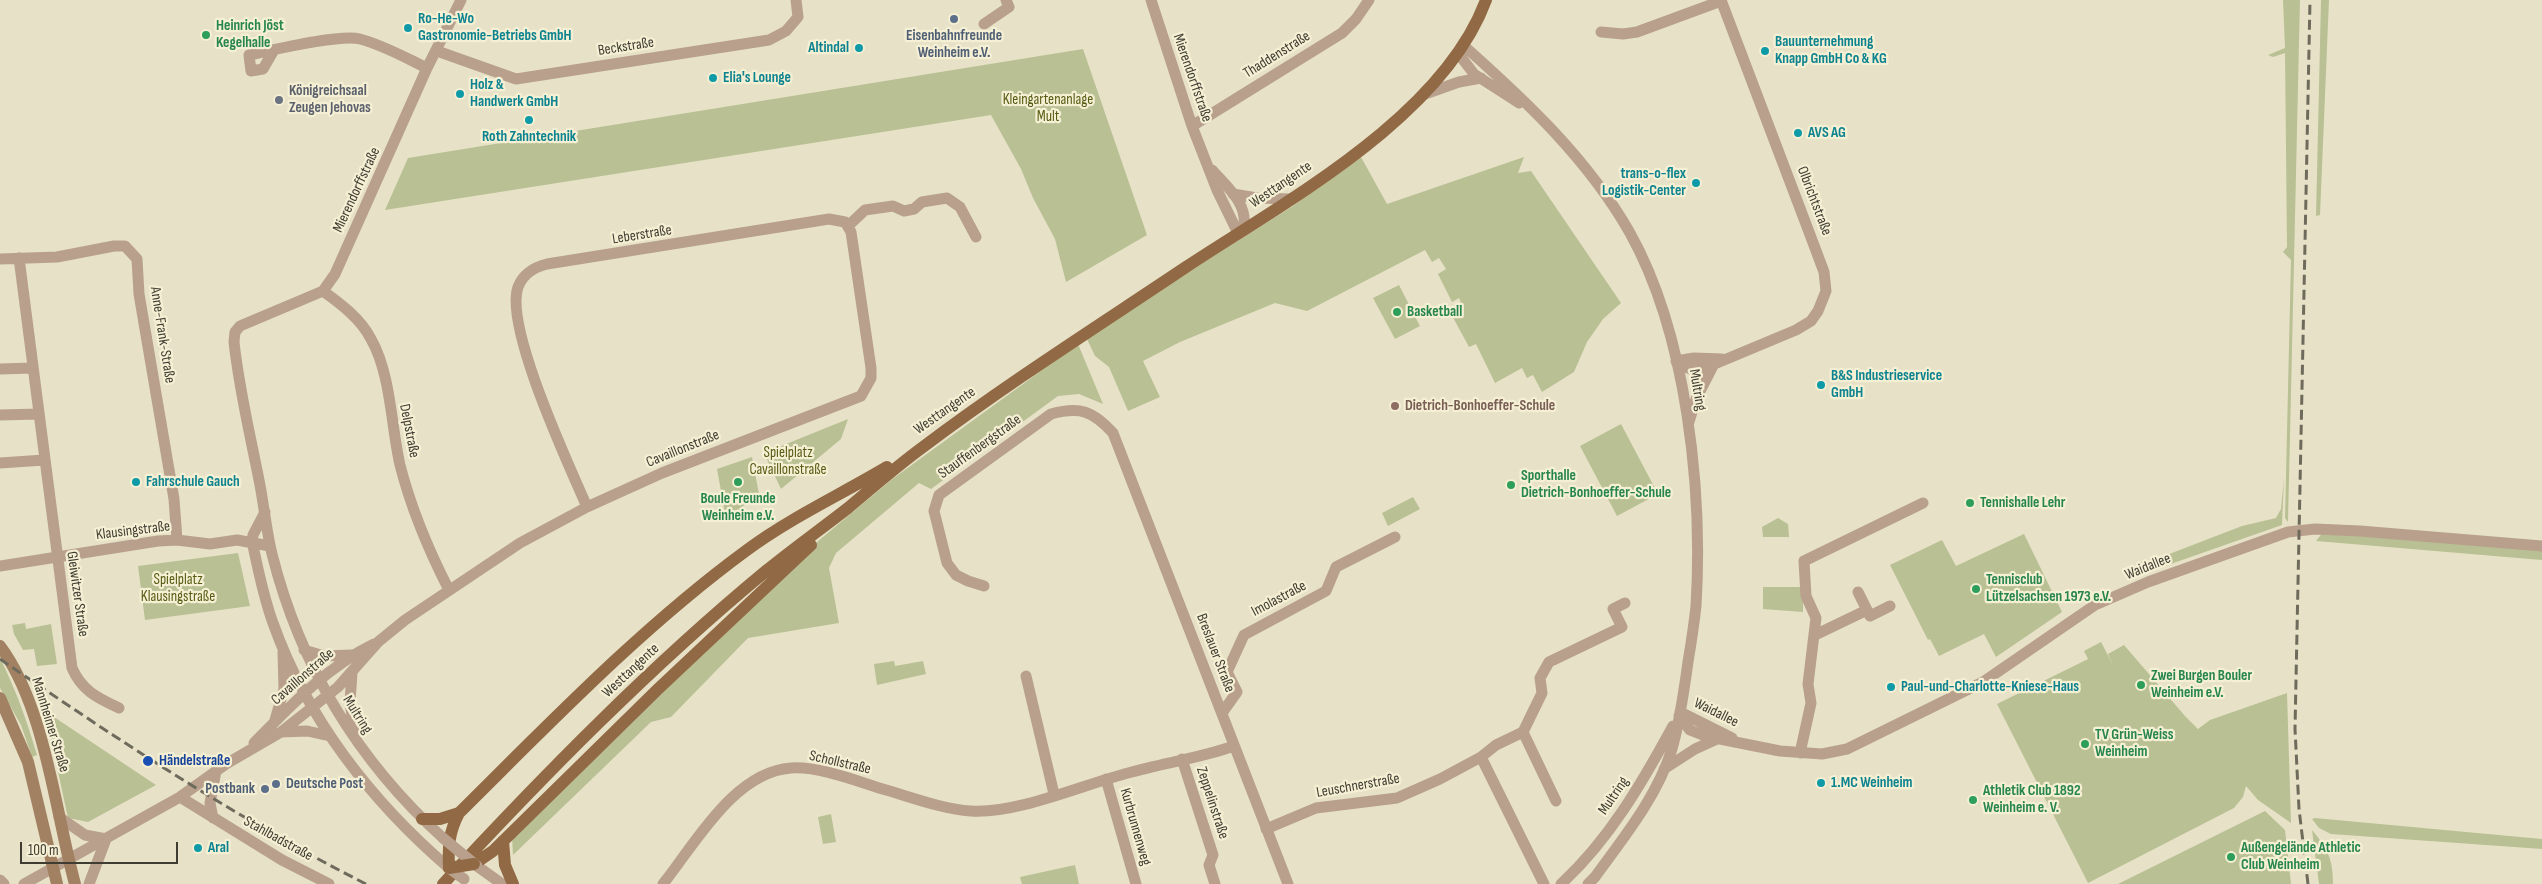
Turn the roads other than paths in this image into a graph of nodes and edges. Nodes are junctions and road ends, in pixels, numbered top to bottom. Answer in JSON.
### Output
{"nodes":[{"id":1,"x":461,"y":0,"type":"edge"},
{"id":2,"x":796,"y":0,"type":"edge"},
{"id":3,"x":1006,"y":0,"type":"edge"},
{"id":4,"x":1151,"y":0,"type":"edge"},
{"id":5,"x":1369,"y":0,"type":"edge"},
{"id":6,"x":1486,"y":0,"type":"edge"},
{"id":7,"x":1721,"y":0,"type":"edge"},
{"id":8,"x":984,"y":24,"type":"dead end"},
{"id":9,"x":1601,"y":32,"type":"dead end"},
{"id":10,"x":1461,"y":49,"type":"junction"},
{"id":11,"x":274,"y":50,"type":"dead end"},
{"id":12,"x":437,"y":51,"type":"junction"},
{"id":13,"x":427,"y":68,"type":"junction"},
{"id":14,"x":1481,"y":78,"type":"junction"},
{"id":15,"x":1425,"y":94,"type":"junction"},
{"id":16,"x":1533,"y":112,"type":"junction"},
{"id":17,"x":1192,"y":126,"type":"junction"},
{"id":18,"x":1207,"y":165,"type":"junction"},
{"id":19,"x":1233,"y":194,"type":"junction"},
{"id":20,"x":1290,"y":200,"type":"junction"},
{"id":21,"x":848,"y":226,"type":"junction"},
{"id":22,"x":1240,"y":231,"type":"junction"},
{"id":23,"x":976,"y":237,"type":"dead end"},
{"id":24,"x":19,"y":258,"type":"junction"},
{"id":25,"x":0,"y":259,"type":"edge"},
{"id":26,"x":323,"y":291,"type":"junction"},
{"id":27,"x":1718,"y":361,"type":"junction"},
{"id":28,"x":1677,"y":363,"type":"junction"},
{"id":29,"x":33,"y":368,"type":"junction"},
{"id":30,"x":0,"y":369,"type":"edge"},
{"id":31,"x":38,"y":414,"type":"junction"},
{"id":32,"x":0,"y":415,"type":"edge"},
{"id":33,"x":1688,"y":426,"type":"junction"},
{"id":34,"x":1114,"y":433,"type":"joint"},
{"id":35,"x":922,"y":447,"type":"junction"},
{"id":36,"x":44,"y":460,"type":"junction"},
{"id":37,"x":0,"y":463,"type":"edge"},
{"id":38,"x":1923,"y":503,"type":"dead end"},
{"id":39,"x":588,"y":507,"type":"junction"},
{"id":40,"x":848,"y":508,"type":"junction"},
{"id":41,"x":265,"y":512,"type":"junction"},
{"id":42,"x":1395,"y":537,"type":"dead end"},
{"id":43,"x":177,"y":540,"type":"junction"},
{"id":44,"x":252,"y":541,"type":"junction"},
{"id":45,"x":270,"y":546,"type":"junction"},
{"id":46,"x":2542,"y":546,"type":"edge"},
{"id":47,"x":57,"y":557,"type":"junction"},
{"id":48,"x":0,"y":566,"type":"edge"},
{"id":49,"x":984,"y":586,"type":"dead end"},
{"id":50,"x":449,"y":590,"type":"junction"},
{"id":51,"x":1858,"y":592,"type":"dead end"},
{"id":52,"x":1624,"y":603,"type":"dead end"},
{"id":53,"x":1890,"y":606,"type":"dead end"},
{"id":54,"x":1867,"y":610,"type":"junction"},
{"id":55,"x":1815,"y":635,"type":"junction"},
{"id":56,"x":378,"y":642,"type":"junction"},
{"id":57,"x":0,"y":646,"type":"edge"},
{"id":58,"x":283,"y":648,"type":"junction"},
{"id":59,"x":304,"y":650,"type":"junction"},
{"id":60,"x":352,"y":655,"type":"junction"},
{"id":61,"x":352,"y":673,"type":"junction"},
{"id":62,"x":1026,"y":676,"type":"dead end"},
{"id":63,"x":320,"y":681,"type":"junction"},
{"id":64,"x":305,"y":693,"type":"junction"},
{"id":65,"x":328,"y":696,"type":"junction"},
{"id":66,"x":0,"y":698,"type":"edge"},
{"id":67,"x":313,"y":707,"type":"junction"},
{"id":68,"x":119,"y":708,"type":"dead end"},
{"id":69,"x":1222,"y":713,"type":"junction"},
{"id":70,"x":1679,"y":714,"type":"junction"},
{"id":71,"x":278,"y":727,"type":"junction"},
{"id":72,"x":1523,"y":732,"type":"junction"},
{"id":73,"x":330,"y":736,"type":"junction"},
{"id":74,"x":1718,"y":739,"type":"junction"},
{"id":75,"x":355,"y":741,"type":"junction"},
{"id":76,"x":1738,"y":741,"type":"junction"},
{"id":77,"x":1234,"y":746,"type":"junction"},
{"id":78,"x":1800,"y":753,"type":"junction"},
{"id":79,"x":1481,"y":757,"type":"junction"},
{"id":80,"x":1182,"y":759,"type":"junction"},
{"id":81,"x":1664,"y":769,"type":"junction"},
{"id":82,"x":216,"y":771,"type":"junction"},
{"id":83,"x":1106,"y":779,"type":"junction"},
{"id":84,"x":1054,"y":794,"type":"junction"},
{"id":85,"x":180,"y":797,"type":"junction"},
{"id":86,"x":1556,"y":801,"type":"dead end"},
{"id":87,"x":459,"y":813,"type":"junction"},
{"id":88,"x":59,"y":817,"type":"junction"},
{"id":89,"x":213,"y":818,"type":"junction"},
{"id":90,"x":422,"y":819,"type":"junction"},
{"id":91,"x":1266,"y":829,"type":"junction"},
{"id":92,"x":447,"y":837,"type":"junction"},
{"id":93,"x":106,"y":839,"type":"junction"},
{"id":94,"x":503,"y":841,"type":"junction"},
{"id":95,"x":68,"y":860,"type":"junction"},
{"id":96,"x":478,"y":863,"type":"junction"},
{"id":97,"x":449,"y":868,"type":"junction"},
{"id":98,"x":52,"y":869,"type":"junction"},
{"id":99,"x":0,"y":880,"type":"edge"},
{"id":100,"x":468,"y":882,"type":"edge"},
{"id":101,"x":4,"y":884,"type":"edge"},
{"id":102,"x":24,"y":884,"type":"edge"},
{"id":103,"x":57,"y":884,"type":"edge"},
{"id":104,"x":75,"y":884,"type":"edge"},
{"id":105,"x":89,"y":884,"type":"edge"},
{"id":106,"x":329,"y":884,"type":"edge"},
{"id":107,"x":443,"y":884,"type":"edge"},
{"id":108,"x":502,"y":884,"type":"edge"},
{"id":109,"x":513,"y":884,"type":"edge"},
{"id":110,"x":663,"y":884,"type":"edge"},
{"id":111,"x":1136,"y":884,"type":"edge"},
{"id":112,"x":1215,"y":884,"type":"edge"},
{"id":113,"x":1288,"y":884,"type":"edge"},
{"id":114,"x":1544,"y":884,"type":"edge"},
{"id":115,"x":1560,"y":884,"type":"edge"},
{"id":116,"x":1588,"y":884,"type":"edge"}],
"edges":[{"from":1,"to":12,"type":"street","name":"Mierendorffstraße"},
{"from":2,"to":12,"type":"street","name":"Beckstraße"},
{"from":3,"to":8,"type":"street"},
{"from":4,"to":17,"type":"street","name":"Mierendorffstraße"},
{"from":5,"to":17,"type":"street","name":"Thaddenstraße"},
{"from":6,"to":10,"type":"main road","name":"Westtangente"},
{"from":7,"to":9,"type":"street","name":"Olbrichtstraße"},
{"from":7,"to":27,"type":"street","name":"Olbrichtstraße"},
{"from":10,"to":14,"type":"street","name":"Multring"},
{"from":10,"to":15,"type":"main road","name":"Westtangente"},
{"from":10,"to":16,"type":"street","name":"Multring"},
{"from":11,"to":13,"type":"street"},
{"from":12,"to":13,"type":"street","name":"Mierendorffstraße"},
{"from":13,"to":26,"type":"street","name":"Mierendorffstraße"},
{"from":14,"to":15,"type":"street"},
{"from":14,"to":16,"type":"street","name":"Multring"},
{"from":15,"to":20,"type":"main road","name":"Westtangente"},
{"from":16,"to":28,"type":"street","name":"Multring"},
{"from":17,"to":18,"type":"street","name":"Mierendorffstraße"},
{"from":18,"to":19,"type":"street","name":"Mierendorffstraße"},
{"from":18,"to":22,"type":"street","name":"Mierendorffstraße"},
{"from":19,"to":20,"type":"street"},
{"from":19,"to":22,"type":"street","name":"Mierendorffstraße"},
{"from":20,"to":22,"type":"main road","name":"Westtangente"},
{"from":21,"to":23,"type":"street"},
{"from":21,"to":39,"type":"street","name":"Cavaillonstraße"},
{"from":21,"to":39,"type":"street","name":"Leberstraße"},
{"from":22,"to":35,"type":"main road","name":"Westtangente"},
{"from":24,"to":25,"type":"street"},
{"from":24,"to":29,"type":"street","name":"Gleiwitzer Straße"},
{"from":24,"to":43,"type":"street","name":"Anne-Frank-Straße"},
{"from":26,"to":41,"type":"street","name":"Multring"},
{"from":26,"to":50,"type":"street","name":"Delpstraße"},
{"from":27,"to":28,"type":"street","name":"Olbrichtstraße"},
{"from":27,"to":33,"type":"street"},
{"from":28,"to":33,"type":"street","name":"Multring"},
{"from":29,"to":30,"type":"street"},
{"from":29,"to":31,"type":"street","name":"Gleiwitzer Straße"},
{"from":31,"to":32,"type":"street"},
{"from":31,"to":36,"type":"street","name":"Gleiwitzer Straße"},
{"from":33,"to":70,"type":"street","name":"Multring"},
{"from":34,"to":49,"type":"street","name":"Stauffenbergstraße"},
{"from":34,"to":69,"type":"street","name":"Breslauer Straße"},
{"from":35,"to":40,"type":"main road","name":"Westtangente"},
{"from":35,"to":87,"type":"main road"},
{"from":36,"to":37,"type":"street"},
{"from":36,"to":47,"type":"street","name":"Gleiwitzer Straße"},
{"from":38,"to":55,"type":"street"},
{"from":39,"to":50,"type":"street","name":"Cavaillonstraße"},
{"from":40,"to":94,"type":"main road"},
{"from":40,"to":107,"type":"main road","name":"Westtangente"},
{"from":41,"to":44,"type":"street"},
{"from":41,"to":45,"type":"street","name":"Multring"},
{"from":42,"to":69,"type":"street","name":"Imolastraße"},
{"from":43,"to":44,"type":"street","name":"Klausingstraße"},
{"from":43,"to":47,"type":"street","name":"Klausingstraße"},
{"from":44,"to":45,"type":"street","name":"Klausingstraße"},
{"from":44,"to":58,"type":"street"},
{"from":45,"to":59,"type":"street","name":"Multring"},
{"from":46,"to":78,"type":"street","name":"Waidallee"},
{"from":47,"to":48,"type":"street","name":"Klausingstraße"},
{"from":47,"to":68,"type":"street","name":"Gleiwitzer Straße"},
{"from":50,"to":56,"type":"street","name":"Cavaillonstraße"},
{"from":51,"to":54,"type":"street"},
{"from":52,"to":72,"type":"street"},
{"from":53,"to":54,"type":"street"},
{"from":54,"to":55,"type":"street"},
{"from":55,"to":78,"type":"street"},
{"from":56,"to":60,"type":"street","name":"Cavaillonstraße"},
{"from":56,"to":61,"type":"street","name":"Cavaillonstraße"},
{"from":57,"to":88,"type":"main road","name":"Mannheimer Straße"},
{"from":58,"to":64,"type":"street"},
{"from":58,"to":71,"type":"street","name":"Cavaillonstraße"},
{"from":59,"to":60,"type":"street","name":"Cavaillonstraße"},
{"from":59,"to":63,"type":"street","name":"Multring"},
{"from":60,"to":63,"type":"street","name":"Cavaillonstraße"},
{"from":61,"to":65,"type":"street","name":"Cavaillonstraße"},
{"from":61,"to":75,"type":"street","name":"Cavaillonstraße"},
{"from":62,"to":84,"type":"street"},
{"from":63,"to":64,"type":"street","name":"Cavaillonstraße"},
{"from":63,"to":65,"type":"street","name":"Multring"},
{"from":64,"to":67,"type":"street"},
{"from":64,"to":71,"type":"street","name":"Cavaillonstraße"},
{"from":65,"to":67,"type":"street","name":"Cavaillonstraße"},
{"from":65,"to":75,"type":"street","name":"Multring"},
{"from":66,"to":98,"type":"main road"},
{"from":67,"to":71,"type":"street","name":"Cavaillonstraße"},
{"from":67,"to":73,"type":"street"},
{"from":69,"to":77,"type":"street","name":"Breslauer Straße"},
{"from":70,"to":74,"type":"street","name":"Waidallee"},
{"from":70,"to":76,"type":"street","name":"Waidallee"},
{"from":70,"to":81,"type":"street","name":"Multring"},
{"from":70,"to":115,"type":"street","name":"Multring"},
{"from":71,"to":73,"type":"street"},
{"from":71,"to":82,"type":"street","name":"Cavaillonstraße"},
{"from":72,"to":79,"type":"street","name":"Leuschnerstraße"},
{"from":72,"to":86,"type":"street"},
{"from":73,"to":97,"type":"street"},
{"from":74,"to":76,"type":"street","name":"Waidallee"},
{"from":74,"to":81,"type":"street","name":"Waidallee"},
{"from":75,"to":90,"type":"street","name":"Multring"},
{"from":76,"to":78,"type":"street","name":"Waidallee"},
{"from":77,"to":80,"type":"street","name":"Schollstraße"},
{"from":77,"to":91,"type":"street","name":"Breslauer Straße"},
{"from":79,"to":91,"type":"street","name":"Leuschnerstraße"},
{"from":79,"to":114,"type":"street"},
{"from":80,"to":83,"type":"street","name":"Schollstraße"},
{"from":80,"to":112,"type":"street","name":"Zeppelinstraße"},
{"from":81,"to":116,"type":"street","name":"Multring"},
{"from":82,"to":85,"type":"street","name":"Cavaillonstraße"},
{"from":82,"to":89,"type":"street"},
{"from":83,"to":84,"type":"street","name":"Schollstraße"},
{"from":83,"to":111,"type":"street","name":"Kurbrunnenweg"},
{"from":84,"to":110,"type":"street","name":"Schollstraße"},
{"from":85,"to":89,"type":"street","name":"Stahlbadstraße"},
{"from":85,"to":93,"type":"street","name":"Cavaillonstraße"},
{"from":87,"to":90,"type":"main road"},
{"from":87,"to":92,"type":"main road"},
{"from":88,"to":93,"type":"street"},
{"from":88,"to":95,"type":"main road","name":"Mannheimer Straße"},
{"from":89,"to":106,"type":"street","name":"Stahlbadstraße"},
{"from":90,"to":92,"type":"street","name":"Multring"},
{"from":91,"to":113,"type":"street","name":"Breslauer Straße"},
{"from":92,"to":96,"type":"street","name":"Multring","bridge":true},
{"from":92,"to":97,"type":"main road"},
{"from":93,"to":95,"type":"street","name":"Cavaillonstraße"},
{"from":93,"to":105,"type":"street"},
{"from":94,"to":96,"type":"main road"},
{"from":94,"to":109,"type":"main road"},
{"from":95,"to":98,"type":"street","name":"Cavaillonstraße"},
{"from":95,"to":104,"type":"main road","name":"Mannheimer Straße"},
{"from":96,"to":97,"type":"main road","bridge":true},
{"from":96,"to":108,"type":"street","name":"Multring"},
{"from":97,"to":100,"type":"street","bridge":true},
{"from":98,"to":102,"type":"street"},
{"from":98,"to":103,"type":"main road"},
{"from":99,"to":101,"type":"street"}]}
